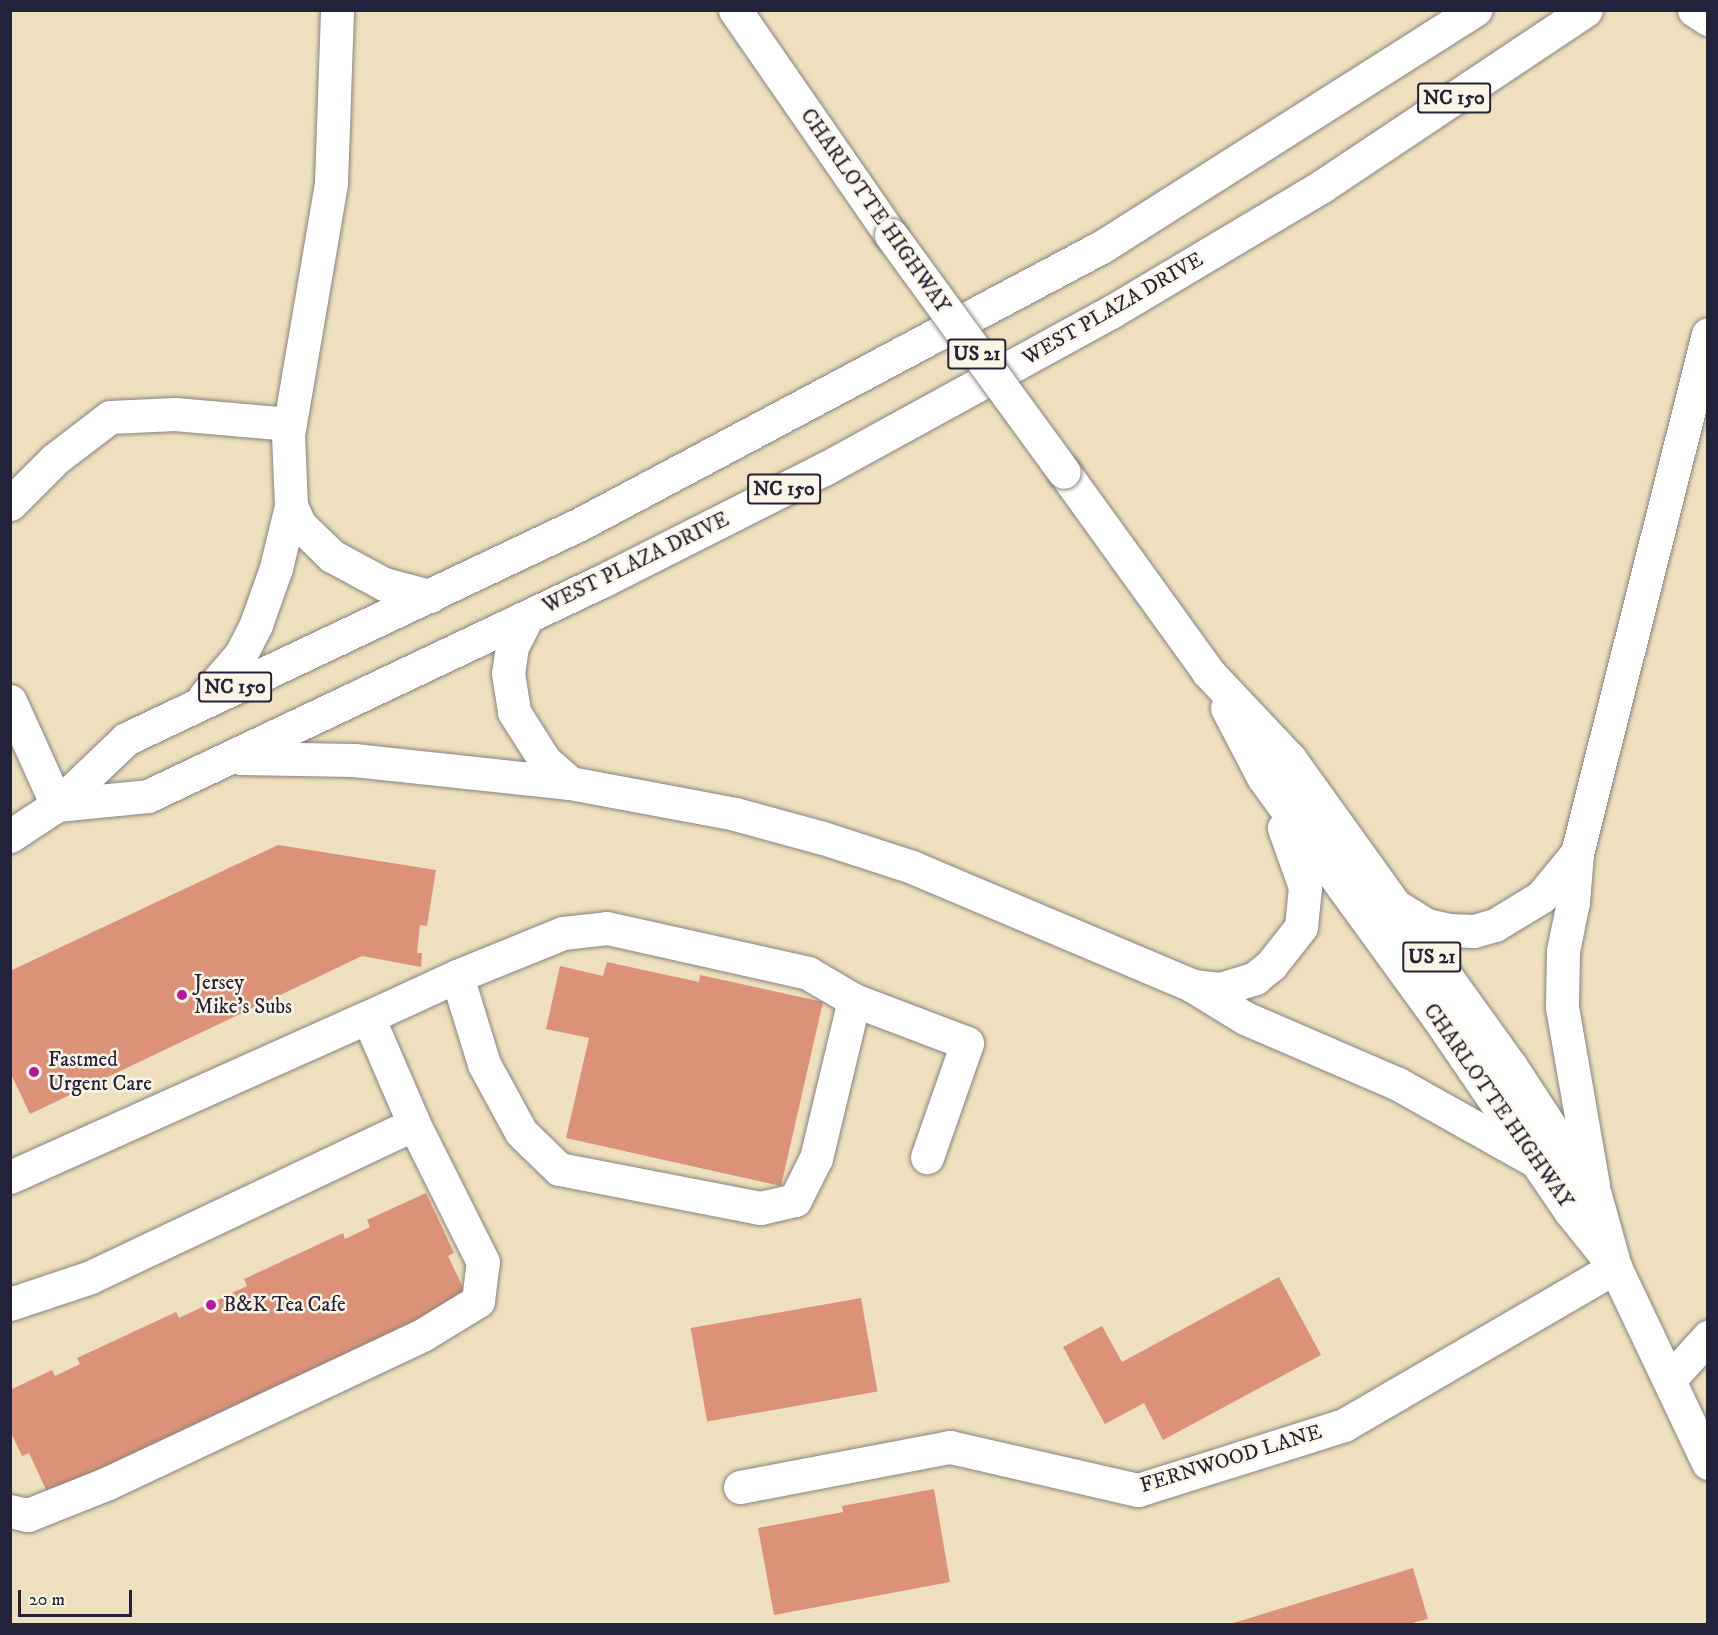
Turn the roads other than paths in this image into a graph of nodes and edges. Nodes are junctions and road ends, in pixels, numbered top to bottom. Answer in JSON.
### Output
{"nodes":[{"id":1,"x":337,"y":10,"type":"edge"},
{"id":2,"x":735,"y":10,"type":"edge"},
{"id":3,"x":1475,"y":10,"type":"edge"},
{"id":4,"x":1586,"y":10,"type":"edge"},
{"id":5,"x":1694,"y":10,"type":"edge"},
{"id":6,"x":1707,"y":20,"type":"edge"},
{"id":7,"x":1707,"y":334,"type":"edge"},
{"id":8,"x":290,"y":424,"type":"junction"},
{"id":9,"x":10,"y":504,"type":"edge"},
{"id":10,"x":291,"y":506,"type":"junction"},
{"id":11,"x":430,"y":596,"type":"junction"},
{"id":12,"x":527,"y":617,"type":"junction"},
{"id":13,"x":1208,"y":672,"type":"junction"},
{"id":14,"x":10,"y":701,"type":"edge"},
{"id":15,"x":195,"y":706,"type":"junction"},
{"id":16,"x":228,"y":759,"type":"junction"},
{"id":17,"x":1263,"y":777,"type":"junction"},
{"id":18,"x":570,"y":783,"type":"junction"},
{"id":19,"x":57,"y":805,"type":"junction"},
{"id":20,"x":10,"y":836,"type":"edge"},
{"id":21,"x":1576,"y":853,"type":"junction"},
{"id":22,"x":1395,"y":905,"type":"junction"},
{"id":23,"x":457,"y":976,"type":"junction"},
{"id":24,"x":1191,"y":985,"type":"junction"},
{"id":25,"x":851,"y":999,"type":"junction"},
{"id":26,"x":368,"y":1017,"type":"junction"},
{"id":27,"x":414,"y":1124,"type":"junction"},
{"id":28,"x":927,"y":1157,"type":"dead end"},
{"id":29,"x":1539,"y":1163,"type":"junction"},
{"id":30,"x":10,"y":1177,"type":"edge"},
{"id":31,"x":1595,"y":1195,"type":"junction"},
{"id":32,"x":1615,"y":1267,"type":"junction"},
{"id":33,"x":10,"y":1304,"type":"edge"},
{"id":34,"x":1707,"y":1337,"type":"edge"},
{"id":35,"x":1670,"y":1379,"type":"junction"},
{"id":36,"x":1707,"y":1463,"type":"edge"},
{"id":37,"x":740,"y":1487,"type":"dead end"},
{"id":38,"x":10,"y":1511,"type":"edge"}],
"edges":[{"from":1,"to":8,"type":"main road"},
{"from":2,"to":13,"type":"main road","name":"CHARLOTTE HIGHWAY","number":"US 21","bridge":true},
{"from":3,"to":11,"type":"main road","name":"WEST PLAZA DRIVE","number":"NC 150"},
{"from":4,"to":12,"type":"main road","name":"WEST PLAZA DRIVE","number":"NC 150"},
{"from":5,"to":6,"type":"main road"},
{"from":7,"to":21,"type":"main road"},
{"from":8,"to":9,"type":"main road"},
{"from":8,"to":10,"type":"main road"},
{"from":10,"to":11,"type":"main road"},
{"from":10,"to":15,"type":"main road"},
{"from":11,"to":15,"type":"main road","name":"WEST PLAZA DRIVE","number":"NC 150"},
{"from":12,"to":16,"type":"main road","name":"WEST PLAZA DRIVE","number":"NC 150"},
{"from":12,"to":18,"type":"main road"},
{"from":13,"to":17,"type":"main road","name":"CHARLOTTE HIGHWAY","number":"US 21"},
{"from":13,"to":22,"type":"main road","name":"CHARLOTTE HIGHWAY","number":"US 21"},
{"from":14,"to":19,"type":"main road"},
{"from":15,"to":19,"type":"main road","name":"WEST PLAZA DRIVE","number":"NC 150"},
{"from":16,"to":18,"type":"main road"},
{"from":16,"to":19,"type":"main road","name":"WEST PLAZA DRIVE","number":"NC 150"},
{"from":17,"to":24,"type":"main road"},
{"from":17,"to":29,"type":"main road","name":"CHARLOTTE HIGHWAY","number":"US 21"},
{"from":18,"to":24,"type":"main road"},
{"from":19,"to":20,"type":"main road","name":"WEST PLAZA DRIVE","number":"NC 150"},
{"from":21,"to":22,"type":"main road"},
{"from":21,"to":31,"type":"main road"},
{"from":22,"to":31,"type":"main road","name":"CHARLOTTE HIGHWAY","number":"US 21"},
{"from":23,"to":25,"type":"main road"},
{"from":23,"to":25,"type":"main road"},
{"from":23,"to":26,"type":"main road"},
{"from":24,"to":29,"type":"main road"},
{"from":25,"to":28,"type":"main road"},
{"from":26,"to":27,"type":"main road"},
{"from":26,"to":30,"type":"main road"},
{"from":27,"to":33,"type":"main road"},
{"from":27,"to":38,"type":"main road"},
{"from":29,"to":32,"type":"main road","name":"CHARLOTTE HIGHWAY","number":"US 21"},
{"from":31,"to":32,"type":"main road","name":"CHARLOTTE HIGHWAY","number":"US 21"},
{"from":32,"to":35,"type":"main road","name":"CHARLOTTE HIGHWAY","number":"US 21"},
{"from":32,"to":37,"type":"main road","name":"FERNWOOD LANE"},
{"from":34,"to":35,"type":"main road"},
{"from":35,"to":36,"type":"main road","name":"CHARLOTTE HIGHWAY","number":"US 21"}]}
